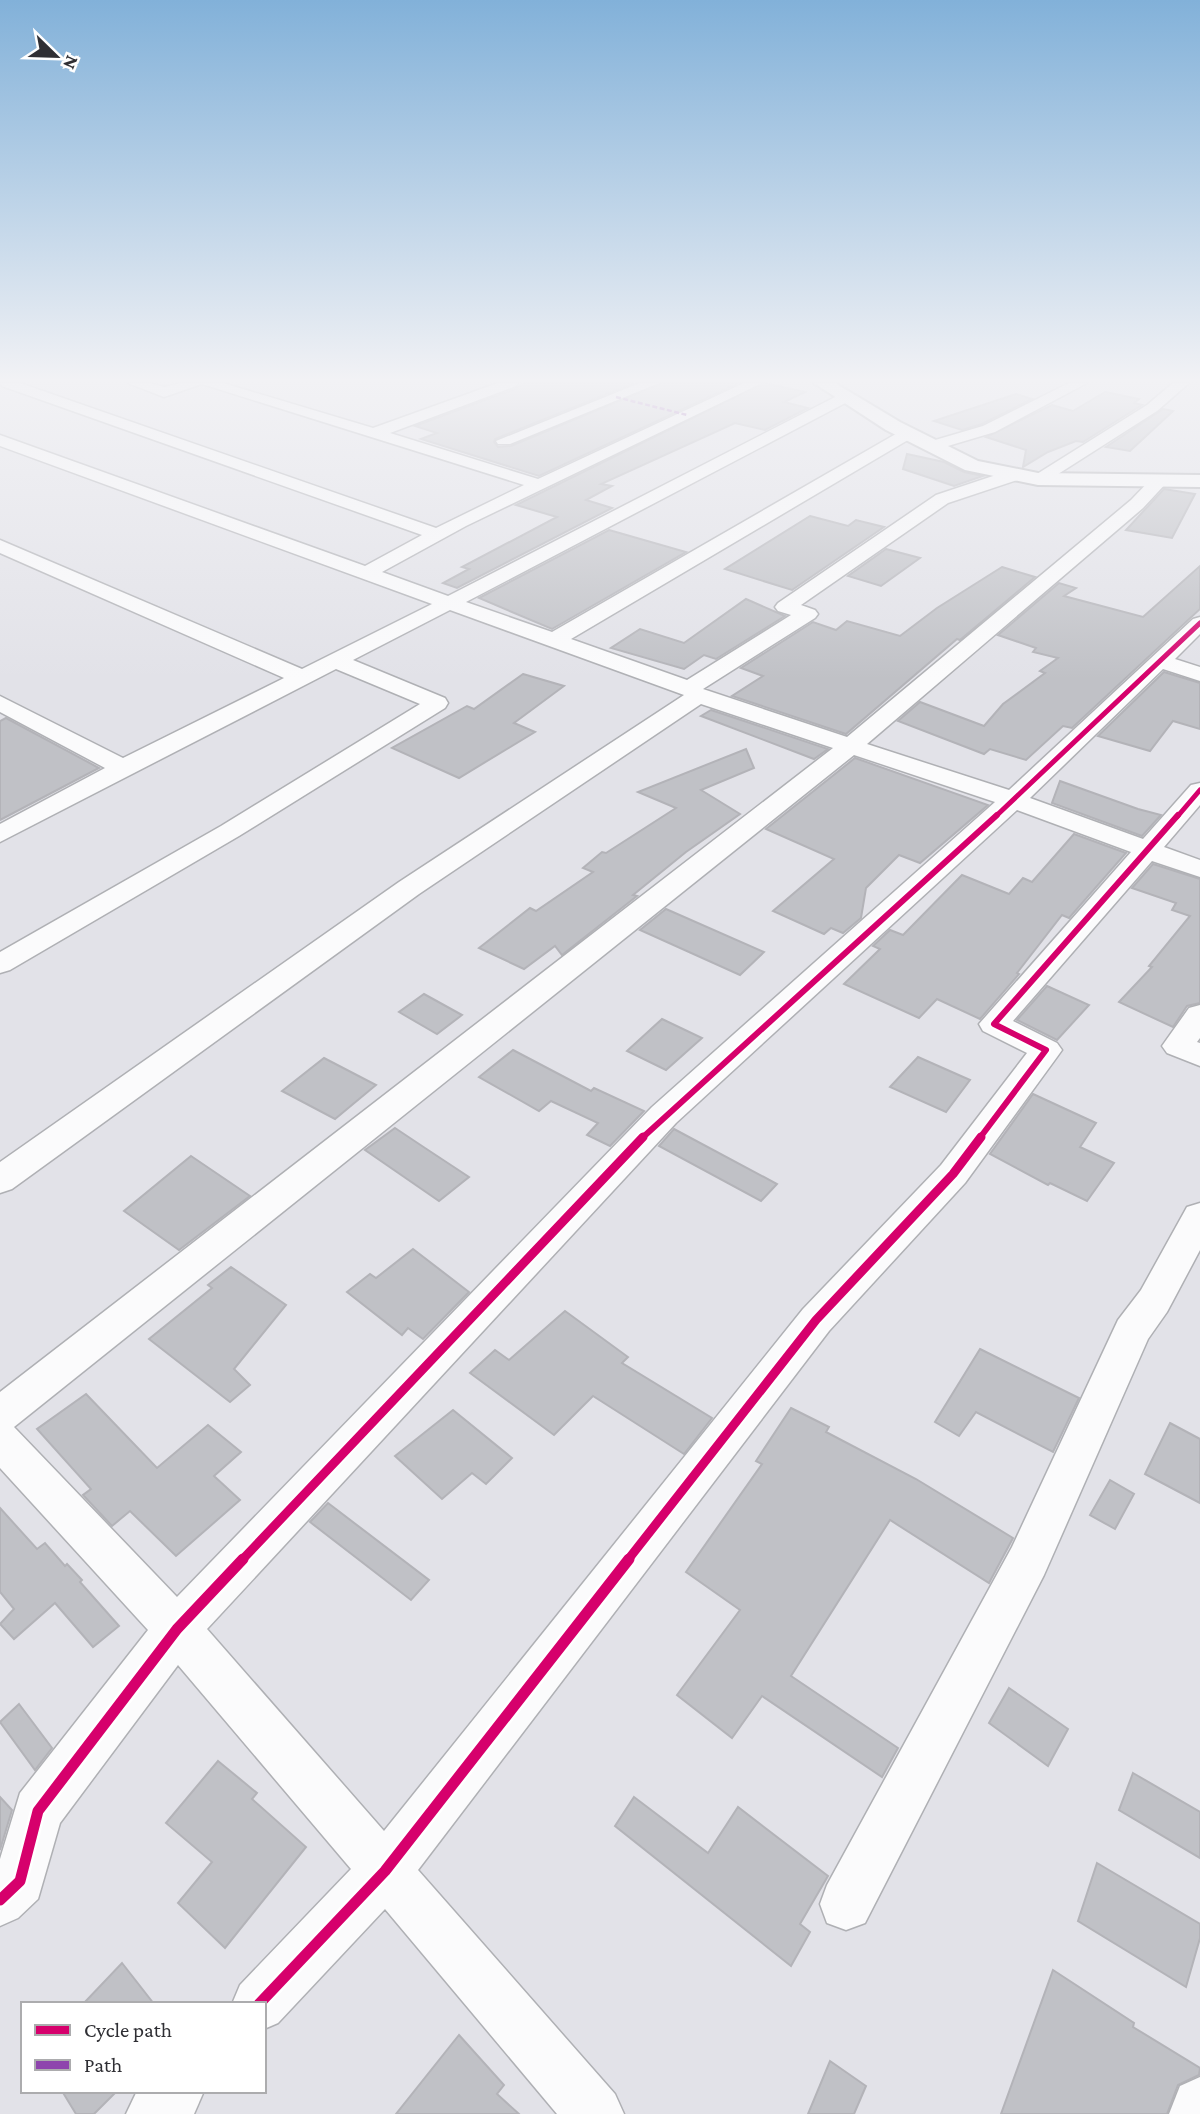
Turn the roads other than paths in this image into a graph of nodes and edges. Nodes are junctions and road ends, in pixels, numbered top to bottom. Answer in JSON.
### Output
{"nodes":[{"id":1,"x":113,"y":482,"type":"edge"},
{"id":2,"x":287,"y":482,"type":"edge"},
{"id":3,"x":530,"y":482,"type":"edge"},
{"id":4,"x":543,"y":482,"type":"edge"},
{"id":5,"x":683,"y":482,"type":"edge"},
{"id":6,"x":824,"y":482,"type":"edge"},
{"id":7,"x":994,"y":482,"type":"edge"},
{"id":8,"x":1158,"y":482,"type":"edge"},
{"id":9,"x":538,"y":484,"type":"junction"},
{"id":10,"x":436,"y":534,"type":"junction"},
{"id":11,"x":0,"y":545,"type":"edge"},
{"id":12,"x":364,"y":574,"type":"junction"},
{"id":13,"x":449,"y":603,"type":"junction"},
{"id":14,"x":1200,"y":623,"type":"edge"},
{"id":15,"x":554,"y":640,"type":"junction"},
{"id":16,"x":337,"y":661,"type":"junction"},
{"id":17,"x":1159,"y":661,"type":"junction"},
{"id":18,"x":1200,"y":674,"type":"edge"},
{"id":19,"x":304,"y":678,"type":"junction"},
{"id":20,"x":694,"y":692,"type":"junction"},
{"id":21,"x":0,"y":703,"type":"edge"},
{"id":22,"x":852,"y":745,"type":"junction"},
{"id":23,"x":123,"y":768,"type":"junction"},
{"id":24,"x":1200,"y":790,"type":"edge"},
{"id":25,"x":1013,"y":800,"type":"junction"},
{"id":26,"x":0,"y":834,"type":"edge"},
{"id":27,"x":1148,"y":850,"type":"junction"},
{"id":28,"x":1200,"y":869,"type":"edge"},
{"id":29,"x":0,"y":964,"type":"edge"},
{"id":30,"x":1200,"y":1014,"type":"edge"},
{"id":31,"x":1200,"y":1055,"type":"edge"},
{"id":32,"x":0,"y":1180,"type":"edge"},
{"id":33,"x":1200,"y":1216,"type":"edge"},
{"id":34,"x":0,"y":1415,"type":"edge"},
{"id":35,"x":0,"y":1440,"type":"edge"},
{"id":36,"x":177,"y":1629,"type":"junction"},
{"id":37,"x":385,"y":1871,"type":"junction"},
{"id":38,"x":0,"y":1900,"type":"edge"},
{"id":39,"x":846,"y":1904,"type":"dead end"},
{"id":40,"x":261,"y":2002,"type":"edge"},
{"id":41,"x":174,"y":2093,"type":"edge"},
{"id":42,"x":1200,"y":2106,"type":"edge"},
{"id":43,"x":155,"y":2114,"type":"edge"},
{"id":44,"x":595,"y":2114,"type":"edge"},
{"id":45,"x":1198,"y":2114,"type":"edge"}],
"edges":[{"from":1,"to":12,"type":"street"},
{"from":2,"to":10,"type":"street"},
{"from":3,"to":9,"type":"street"},
{"from":4,"to":9,"type":"street"},
{"from":5,"to":13,"type":"street"},
{"from":6,"to":15,"type":"street"},
{"from":7,"to":20,"type":"street"},
{"from":8,"to":22,"type":"street"},
{"from":9,"to":10,"type":"street"},
{"from":10,"to":12,"type":"street"},
{"from":11,"to":19,"type":"street"},
{"from":12,"to":13,"type":"street"},
{"from":13,"to":15,"type":"street"},
{"from":13,"to":16,"type":"street"},
{"from":14,"to":17,"type":"street"},
{"from":15,"to":20,"type":"street"},
{"from":16,"to":19,"type":"street"},
{"from":16,"to":29,"type":"street"},
{"from":17,"to":18,"type":"street"},
{"from":17,"to":25,"type":"street"},
{"from":19,"to":23,"type":"street"},
{"from":20,"to":22,"type":"street"},
{"from":20,"to":32,"type":"street"},
{"from":21,"to":23,"type":"street"},
{"from":22,"to":25,"type":"street"},
{"from":22,"to":34,"type":"street"},
{"from":23,"to":26,"type":"street"},
{"from":24,"to":27,"type":"street"},
{"from":25,"to":27,"type":"street"},
{"from":25,"to":36,"type":"street"},
{"from":27,"to":28,"type":"street"},
{"from":27,"to":37,"type":"street"},
{"from":30,"to":31,"type":"street"},
{"from":33,"to":39,"type":"street"},
{"from":35,"to":36,"type":"street"},
{"from":36,"to":37,"type":"street"},
{"from":36,"to":38,"type":"street"},
{"from":37,"to":40,"type":"street"},
{"from":37,"to":44,"type":"street"},
{"from":41,"to":43,"type":"street"},
{"from":42,"to":45,"type":"street"}]}
